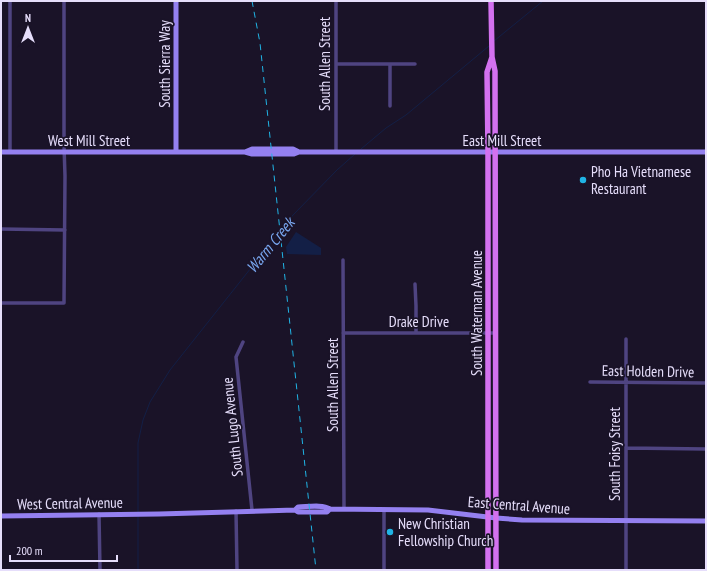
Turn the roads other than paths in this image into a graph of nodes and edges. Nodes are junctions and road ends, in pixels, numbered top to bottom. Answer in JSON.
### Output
{"nodes":[{"id":1,"x":10,"y":1,"type":"edge"},
{"id":2,"x":64,"y":1,"type":"edge"},
{"id":3,"x":176,"y":1,"type":"edge"},
{"id":4,"x":336,"y":1,"type":"edge"},
{"id":5,"x":491,"y":1,"type":"edge"},
{"id":6,"x":492,"y":57,"type":"junction"},
{"id":7,"x":336,"y":64,"type":"junction"},
{"id":8,"x":390,"y":64,"type":"junction"},
{"id":9,"x":414,"y":64,"type":"dead end"},
{"id":10,"x":488,"y":72,"type":"junction"},
{"id":11,"x":390,"y":106,"type":"dead end"},
{"id":12,"x":495,"y":112,"type":"junction"},
{"id":13,"x":1,"y":152,"type":"edge"},
{"id":14,"x":10,"y":152,"type":"junction"},
{"id":15,"x":64,"y":152,"type":"junction"},
{"id":16,"x":176,"y":152,"type":"junction"},
{"id":17,"x":336,"y":152,"type":"junction"},
{"id":18,"x":488,"y":152,"type":"junction"},
{"id":19,"x":495,"y":152,"type":"junction"},
{"id":20,"x":706,"y":152,"type":"edge"},
{"id":21,"x":1,"y":229,"type":"edge"},
{"id":22,"x":65,"y":230,"type":"junction"},
{"id":23,"x":343,"y":260,"type":"dead end"},
{"id":24,"x":415,"y":284,"type":"dead end"},
{"id":25,"x":1,"y":303,"type":"edge"},
{"id":26,"x":343,"y":333,"type":"junction"},
{"id":27,"x":416,"y":333,"type":"junction"},
{"id":28,"x":488,"y":333,"type":"junction"},
{"id":29,"x":496,"y":333,"type":"junction"},
{"id":30,"x":626,"y":339,"type":"dead end"},
{"id":31,"x":243,"y":342,"type":"dead end"},
{"id":32,"x":590,"y":382,"type":"dead end"},
{"id":33,"x":626,"y":382,"type":"junction"},
{"id":34,"x":706,"y":383,"type":"edge"},
{"id":35,"x":488,"y":415,"type":"junction"},
{"id":36,"x":496,"y":445,"type":"junction"},
{"id":37,"x":626,"y":448,"type":"junction"},
{"id":38,"x":706,"y":449,"type":"edge"},
{"id":39,"x":344,"y":509,"type":"junction"},
{"id":40,"x":384,"y":509,"type":"junction"},
{"id":41,"x":252,"y":510,"type":"junction"},
{"id":42,"x":236,"y":511,"type":"junction"},
{"id":43,"x":99,"y":514,"type":"junction"},
{"id":44,"x":140,"y":514,"type":"joint"},
{"id":45,"x":1,"y":516,"type":"edge"},
{"id":46,"x":488,"y":517,"type":"junction"},
{"id":47,"x":496,"y":518,"type":"junction"},
{"id":48,"x":626,"y":521,"type":"junction"},
{"id":49,"x":706,"y":522,"type":"edge"},
{"id":50,"x":100,"y":570,"type":"edge"},
{"id":51,"x":237,"y":570,"type":"edge"},
{"id":52,"x":384,"y":570,"type":"edge"},
{"id":53,"x":488,"y":570,"type":"edge"},
{"id":54,"x":496,"y":570,"type":"edge"},
{"id":55,"x":626,"y":570,"type":"edge"}],
"edges":[{"from":1,"to":14,"type":"street"},
{"from":2,"to":15,"type":"street"},
{"from":3,"to":16,"type":"street","name":"South Sierra Way"},
{"from":4,"to":7,"type":"street","name":"South Allen Street"},
{"from":5,"to":6,"type":"main road","name":"South Waterman Avenue"},
{"from":6,"to":10,"type":"main road","name":"South Waterman Avenue"},
{"from":6,"to":12,"type":"main road","name":"South Waterman Avenue"},
{"from":7,"to":8,"type":"street"},
{"from":7,"to":17,"type":"street","name":"South Allen Street"},
{"from":8,"to":9,"type":"street"},
{"from":8,"to":11,"type":"street"},
{"from":10,"to":12,"type":"main road"},
{"from":10,"to":18,"type":"main road","name":"South Waterman Avenue"},
{"from":12,"to":19,"type":"main road","name":"South Waterman Avenue"},
{"from":13,"to":14,"type":"street","name":"West Mill Street"},
{"from":14,"to":15,"type":"street","name":"West Mill Street"},
{"from":15,"to":16,"type":"street","name":"West Mill Street"},
{"from":15,"to":22,"type":"street"},
{"from":16,"to":17,"type":"street","name":"East Mill Street"},
{"from":17,"to":18,"type":"street","name":"East Mill Street"},
{"from":18,"to":19,"type":"street","name":"East Mill Street"},
{"from":18,"to":28,"type":"main road","name":"South Waterman Avenue"},
{"from":19,"to":20,"type":"street","name":"East Mill Street"},
{"from":19,"to":29,"type":"main road","name":"South Waterman Avenue"},
{"from":21,"to":22,"type":"street"},
{"from":22,"to":25,"type":"street"},
{"from":23,"to":26,"type":"street","name":"South Allen Street"},
{"from":24,"to":27,"type":"street"},
{"from":26,"to":27,"type":"street","name":"Drake Drive"},
{"from":26,"to":39,"type":"street","name":"South Allen Street"},
{"from":27,"to":28,"type":"street","name":"Drake Drive"},
{"from":28,"to":29,"type":"street","name":"Drake Drive"},
{"from":28,"to":35,"type":"main road","name":"South Waterman Avenue"},
{"from":29,"to":36,"type":"main road","name":"South Waterman Avenue"},
{"from":30,"to":33,"type":"street","name":"South Foisy Street"},
{"from":31,"to":41,"type":"street","name":"South Lugo Avenue"},
{"from":32,"to":33,"type":"street","name":"East Holden Drive"},
{"from":33,"to":34,"type":"street","name":"East Holden Drive"},
{"from":33,"to":37,"type":"street","name":"South Foisy Street"},
{"from":35,"to":36,"type":"main road"},
{"from":35,"to":46,"type":"main road","name":"South Waterman Avenue"},
{"from":36,"to":47,"type":"main road","name":"South Waterman Avenue"},
{"from":37,"to":38,"type":"street"},
{"from":37,"to":48,"type":"street","name":"South Foisy Street"},
{"from":39,"to":40,"type":"street","name":"East Central Avenue"},
{"from":39,"to":41,"type":"street","name":"East Central Avenue"},
{"from":40,"to":46,"type":"street","name":"East Central Avenue"},
{"from":40,"to":52,"type":"street"},
{"from":41,"to":42,"type":"street","name":"East Central Avenue"},
{"from":42,"to":44,"type":"street","name":"East Central Avenue"},
{"from":42,"to":51,"type":"street"},
{"from":43,"to":44,"type":"street","name":"West Central Avenue"},
{"from":43,"to":45,"type":"street","name":"West Central Avenue"},
{"from":43,"to":50,"type":"street"},
{"from":46,"to":47,"type":"street","name":"East Central Avenue"},
{"from":46,"to":53,"type":"main road","name":"South Waterman Avenue"},
{"from":47,"to":48,"type":"street","name":"East Central Avenue"},
{"from":47,"to":54,"type":"main road","name":"South Waterman Avenue"},
{"from":48,"to":49,"type":"street","name":"East Central Avenue"},
{"from":48,"to":55,"type":"street","name":"South Foisy Street"}]}
